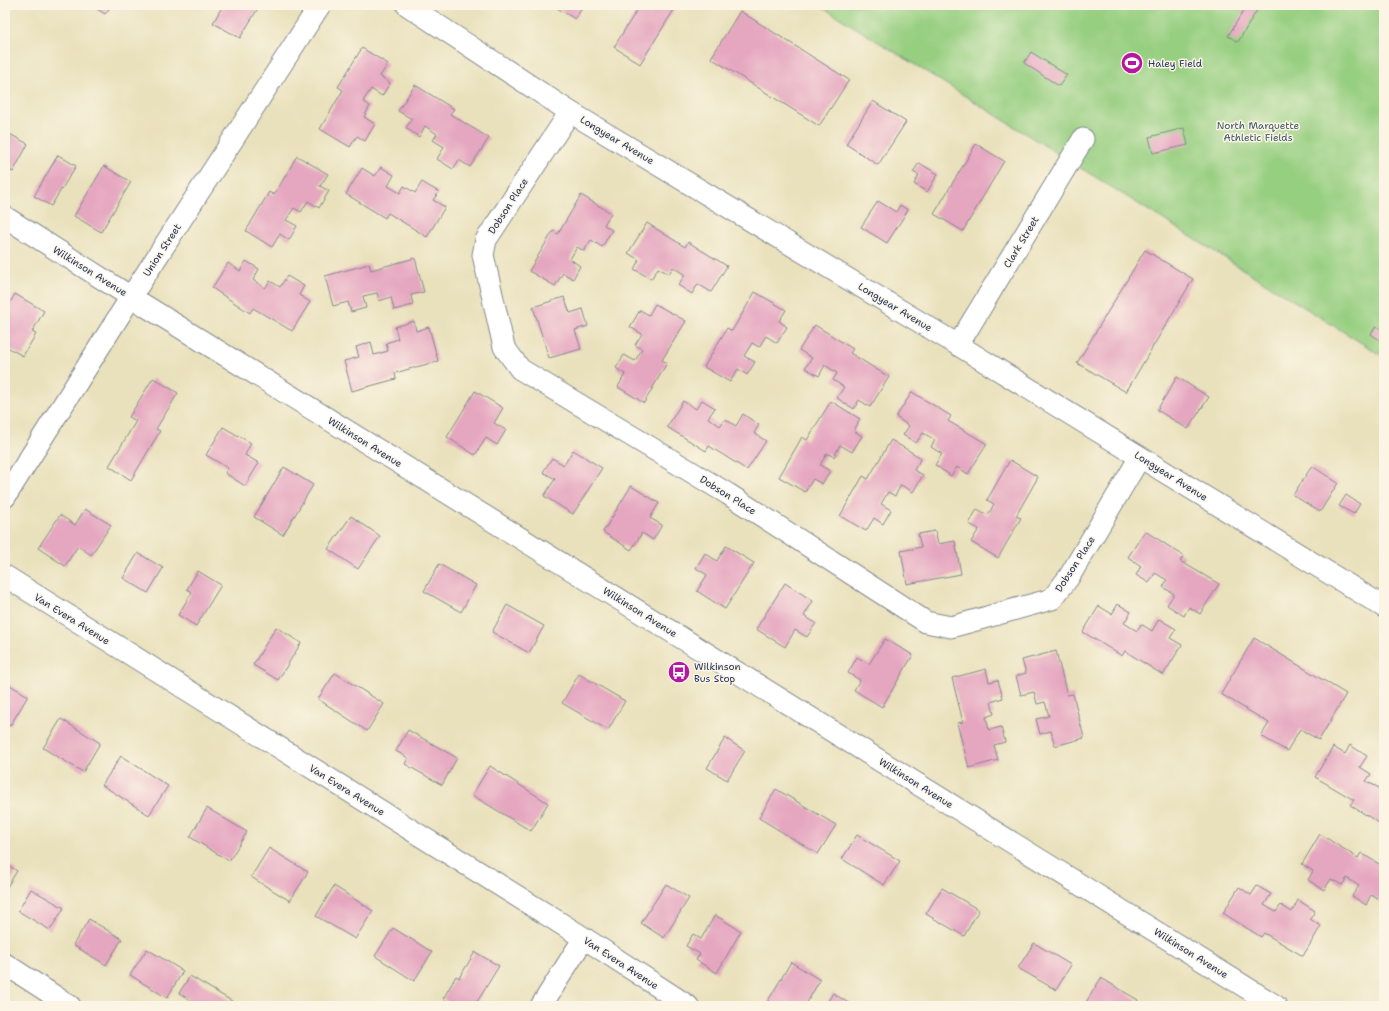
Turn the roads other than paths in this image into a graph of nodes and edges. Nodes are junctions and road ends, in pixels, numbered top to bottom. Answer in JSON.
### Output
{"nodes":[{"id":1,"x":320,"y":5,"type":"edge"},
{"id":2,"x":407,"y":5,"type":"edge"},
{"id":3,"x":570,"y":112,"type":"junction"},
{"id":4,"x":1083,"y":139,"type":"dead end"},
{"id":5,"x":5,"y":217,"type":"edge"},
{"id":6,"x":131,"y":297,"type":"junction"},
{"id":7,"x":958,"y":345,"type":"junction"},
{"id":8,"x":1140,"y":457,"type":"junction"},
{"id":9,"x":5,"y":497,"type":"edge"},
{"id":10,"x":5,"y":576,"type":"edge"},
{"id":11,"x":1384,"y":607,"type":"edge"},
{"id":12,"x":584,"y":938,"type":"junction"},
{"id":13,"x":5,"y":964,"type":"edge"},
{"id":14,"x":70,"y":1006,"type":"edge"},
{"id":15,"x":541,"y":1006,"type":"edge"},
{"id":16,"x":688,"y":1006,"type":"edge"},
{"id":17,"x":1276,"y":1006,"type":"edge"}],
"edges":[{"from":1,"to":6,"type":"street","name":"Union Street"},
{"from":2,"to":3,"type":"street","name":"Longyear Avenue"},
{"from":3,"to":7,"type":"street","name":"Longyear Avenue"},
{"from":3,"to":8,"type":"street","name":"Dobson Place"},
{"from":4,"to":7,"type":"street","name":"Clark Street"},
{"from":5,"to":6,"type":"street","name":"Wilkinson Avenue"},
{"from":6,"to":9,"type":"street","name":"Union Street"},
{"from":6,"to":17,"type":"street","name":"Wilkinson Avenue"},
{"from":7,"to":8,"type":"street","name":"Longyear Avenue"},
{"from":8,"to":11,"type":"street","name":"Longyear Avenue"},
{"from":10,"to":12,"type":"street","name":"Van Evera Avenue"},
{"from":12,"to":15,"type":"street"},
{"from":12,"to":16,"type":"street","name":"Van Evera Avenue"},
{"from":13,"to":14,"type":"street"}]}
